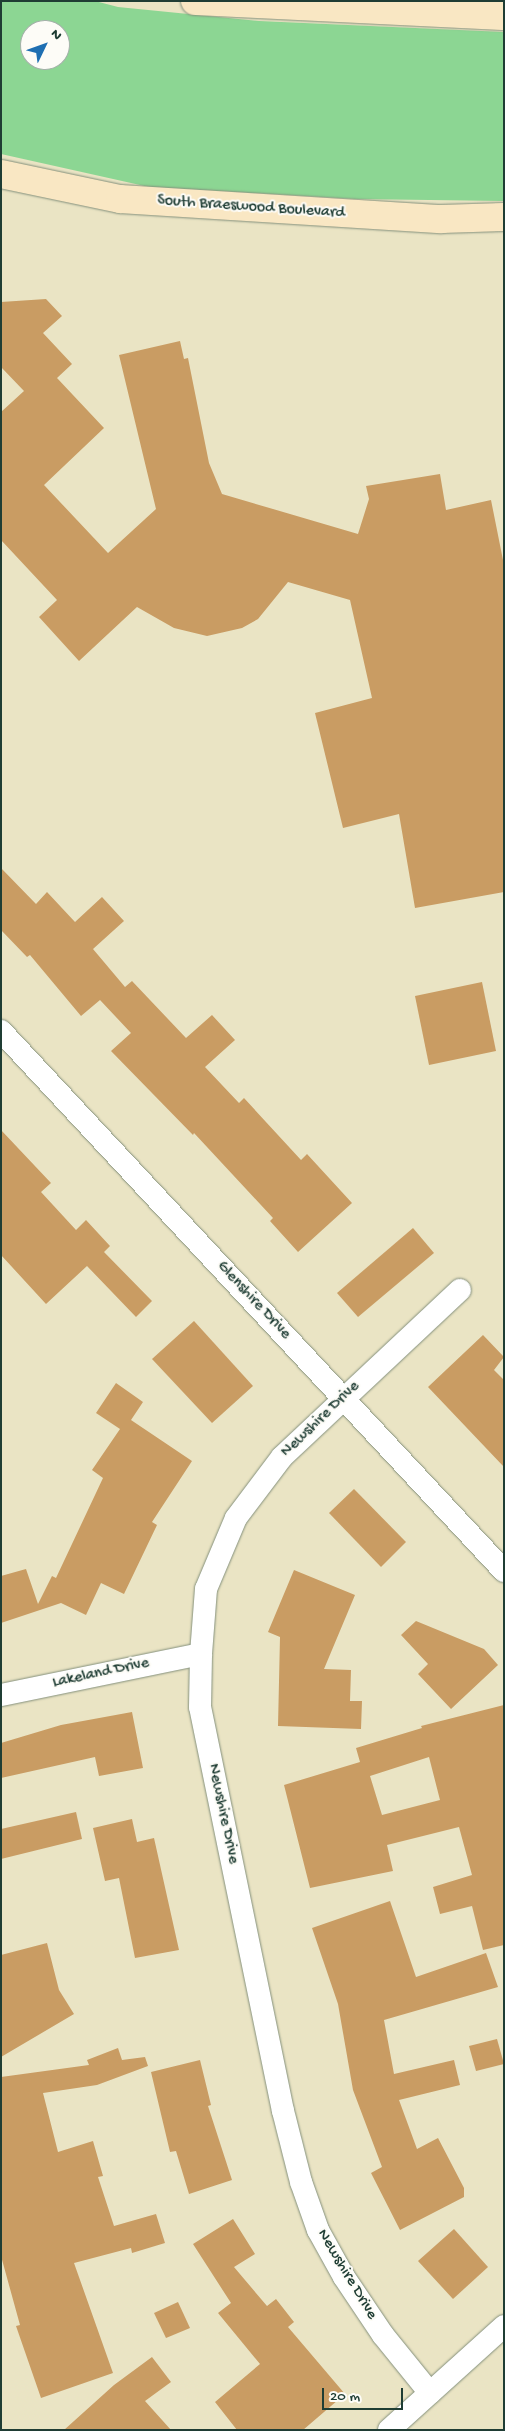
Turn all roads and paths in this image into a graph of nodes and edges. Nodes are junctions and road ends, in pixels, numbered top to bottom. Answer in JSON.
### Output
{"nodes":[{"id":1,"x":195,"y":1,"type":"edge"},
{"id":2,"x":504,"y":16,"type":"edge"},
{"id":3,"x":1,"y":174,"type":"edge"},
{"id":4,"x":504,"y":217,"type":"edge"},
{"id":5,"x":1,"y":1031,"type":"edge"},
{"id":6,"x":460,"y":1290,"type":"dead end"},
{"id":7,"x":343,"y":1398,"type":"junction"},
{"id":8,"x":504,"y":1571,"type":"edge"},
{"id":9,"x":201,"y":1654,"type":"junction"},
{"id":10,"x":1,"y":1695,"type":"edge"},
{"id":11,"x":504,"y":2326,"type":"edge"},
{"id":12,"x":430,"y":2393,"type":"junction"},
{"id":13,"x":389,"y":2430,"type":"edge"}],
"edges":[{"from":1,"to":2,"type":"main road"},
{"from":3,"to":4,"type":"main road","name":"South Braeswood Boulevard"},
{"from":5,"to":7,"type":"street","name":"Glenshire Drive"},
{"from":6,"to":7,"type":"street","name":"Newshire Drive"},
{"from":7,"to":8,"type":"street","name":"Glenshire Drive"},
{"from":7,"to":9,"type":"street","name":"Newshire Drive"},
{"from":9,"to":10,"type":"street","name":"Lakeland Drive"},
{"from":9,"to":12,"type":"street","name":"Newshire Drive"},
{"from":11,"to":12,"type":"street"},
{"from":12,"to":13,"type":"street"}]}
